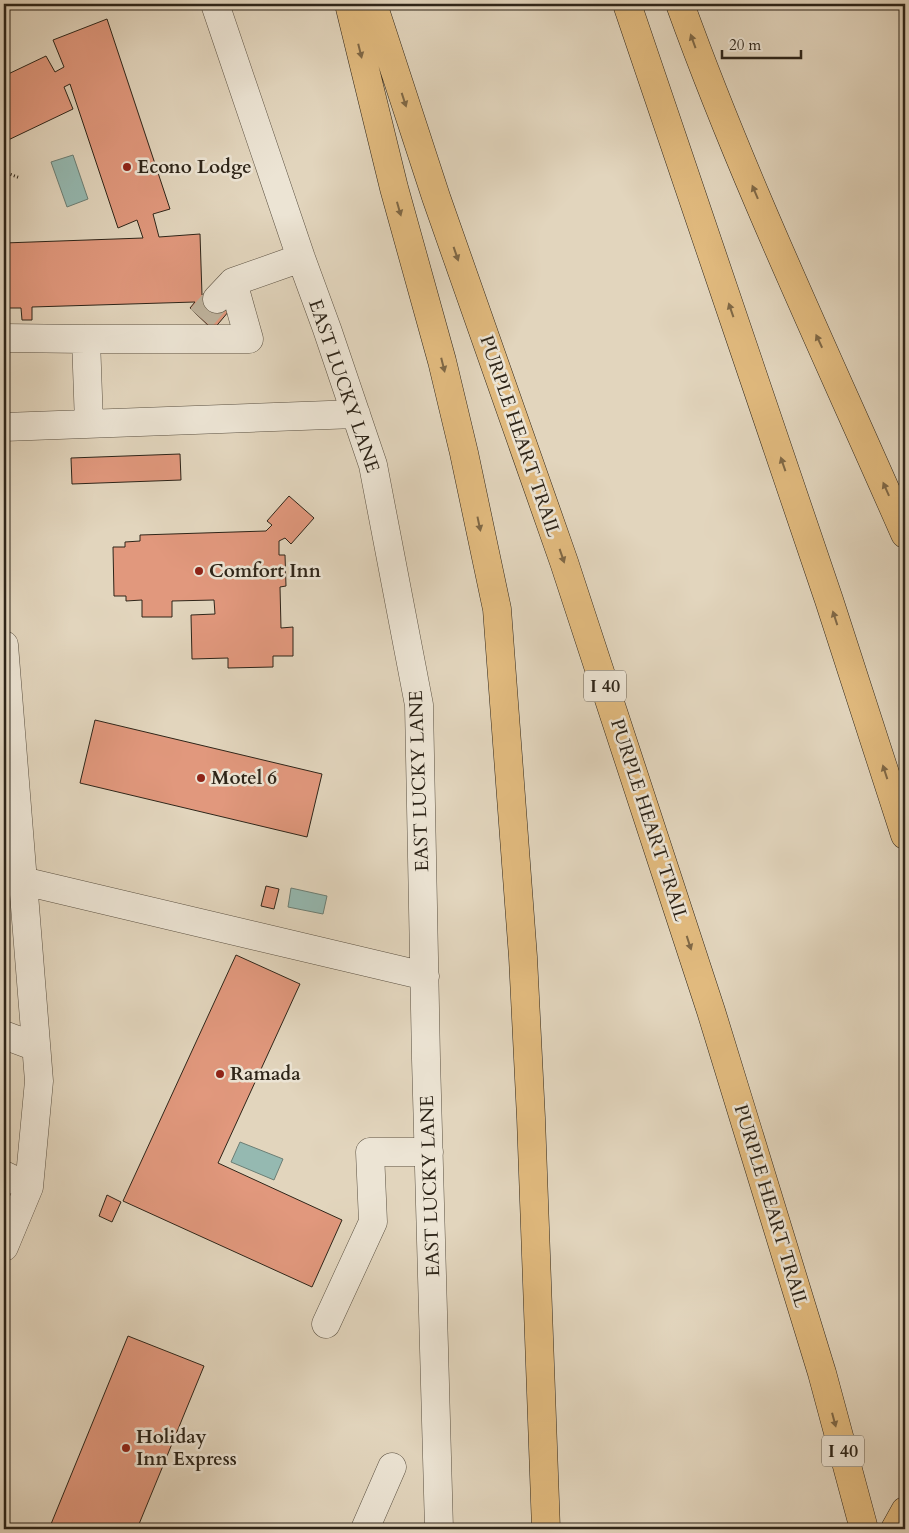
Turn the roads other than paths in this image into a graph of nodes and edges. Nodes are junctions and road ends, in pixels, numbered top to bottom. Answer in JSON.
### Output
{"nodes":[{"id":1,"x":215,"y":4,"type":"edge"},
{"id":2,"x":349,"y":4,"type":"edge"},
{"id":3,"x":373,"y":4,"type":"edge"},
{"id":4,"x":627,"y":4,"type":"edge"},
{"id":5,"x":680,"y":4,"type":"edge"},
{"id":6,"x":300,"y":258,"type":"junction"},
{"id":7,"x":217,"y":300,"type":"junction"},
{"id":8,"x":4,"y":338,"type":"edge"},
{"id":9,"x":86,"y":339,"type":"junction"},
{"id":10,"x":183,"y":339,"type":"junction"},
{"id":11,"x":356,"y":414,"type":"junction"},
{"id":12,"x":89,"y":424,"type":"junction"},
{"id":13,"x":4,"y":427,"type":"edge"},
{"id":14,"x":905,"y":534,"type":"edge"},
{"id":15,"x":4,"y":645,"type":"edge"},
{"id":16,"x":10,"y":787,"type":"edge"},
{"id":17,"x":905,"y":835,"type":"edge"},
{"id":18,"x":23,"y":881,"type":"junction"},
{"id":19,"x":425,"y":976,"type":"junction"},
{"id":20,"x":4,"y":1035,"type":"edge"},
{"id":21,"x":36,"y":1047,"type":"junction"},
{"id":22,"x":429,"y":1152,"type":"junction"},
{"id":23,"x":4,"y":1175,"type":"edge"},
{"id":24,"x":29,"y":1187,"type":"junction"},
{"id":25,"x":4,"y":1247,"type":"edge"},
{"id":26,"x":326,"y":1324,"type":"dead end"},
{"id":27,"x":392,"y":1467,"type":"dead end"},
{"id":28,"x":905,"y":1511,"type":"edge"},
{"id":29,"x":365,"y":1529,"type":"edge"},
{"id":30,"x":440,"y":1529,"type":"edge"},
{"id":31,"x":546,"y":1529,"type":"edge"},
{"id":32,"x":864,"y":1529,"type":"edge"},
{"id":33,"x":895,"y":1529,"type":"edge"}],
"edges":[{"from":1,"to":6,"type":"street","name":"EAST LUCKY LANE"},
{"from":2,"to":31,"type":"main road","one_way":true},
{"from":3,"to":32,"type":"main road","name":"PURPLE HEART TRAIL","number":"I 40","one_way":true},
{"from":17,"to":4,"type":"main road","one_way":true},
{"from":14,"to":5,"type":"main road","one_way":true},
{"from":6,"to":7,"type":"street"},
{"from":6,"to":11,"type":"street","name":"EAST LUCKY LANE"},
{"from":7,"to":10,"type":"street"},
{"from":7,"to":10,"type":"street"},
{"from":8,"to":9,"type":"street"},
{"from":9,"to":10,"type":"street"},
{"from":9,"to":12,"type":"street"},
{"from":11,"to":12,"type":"street"},
{"from":11,"to":19,"type":"street","name":"EAST LUCKY LANE"},
{"from":12,"to":13,"type":"street"},
{"from":15,"to":16,"type":"street"},
{"from":16,"to":18,"type":"street"},
{"from":18,"to":19,"type":"street"},
{"from":18,"to":21,"type":"street"},
{"from":19,"to":22,"type":"street","name":"EAST LUCKY LANE"},
{"from":20,"to":21,"type":"street"},
{"from":21,"to":24,"type":"street"},
{"from":22,"to":26,"type":"street"},
{"from":22,"to":30,"type":"street","name":"EAST LUCKY LANE"},
{"from":23,"to":24,"type":"street"},
{"from":24,"to":25,"type":"street"},
{"from":27,"to":29,"type":"street"},
{"from":28,"to":33,"type":"main road"}]}
